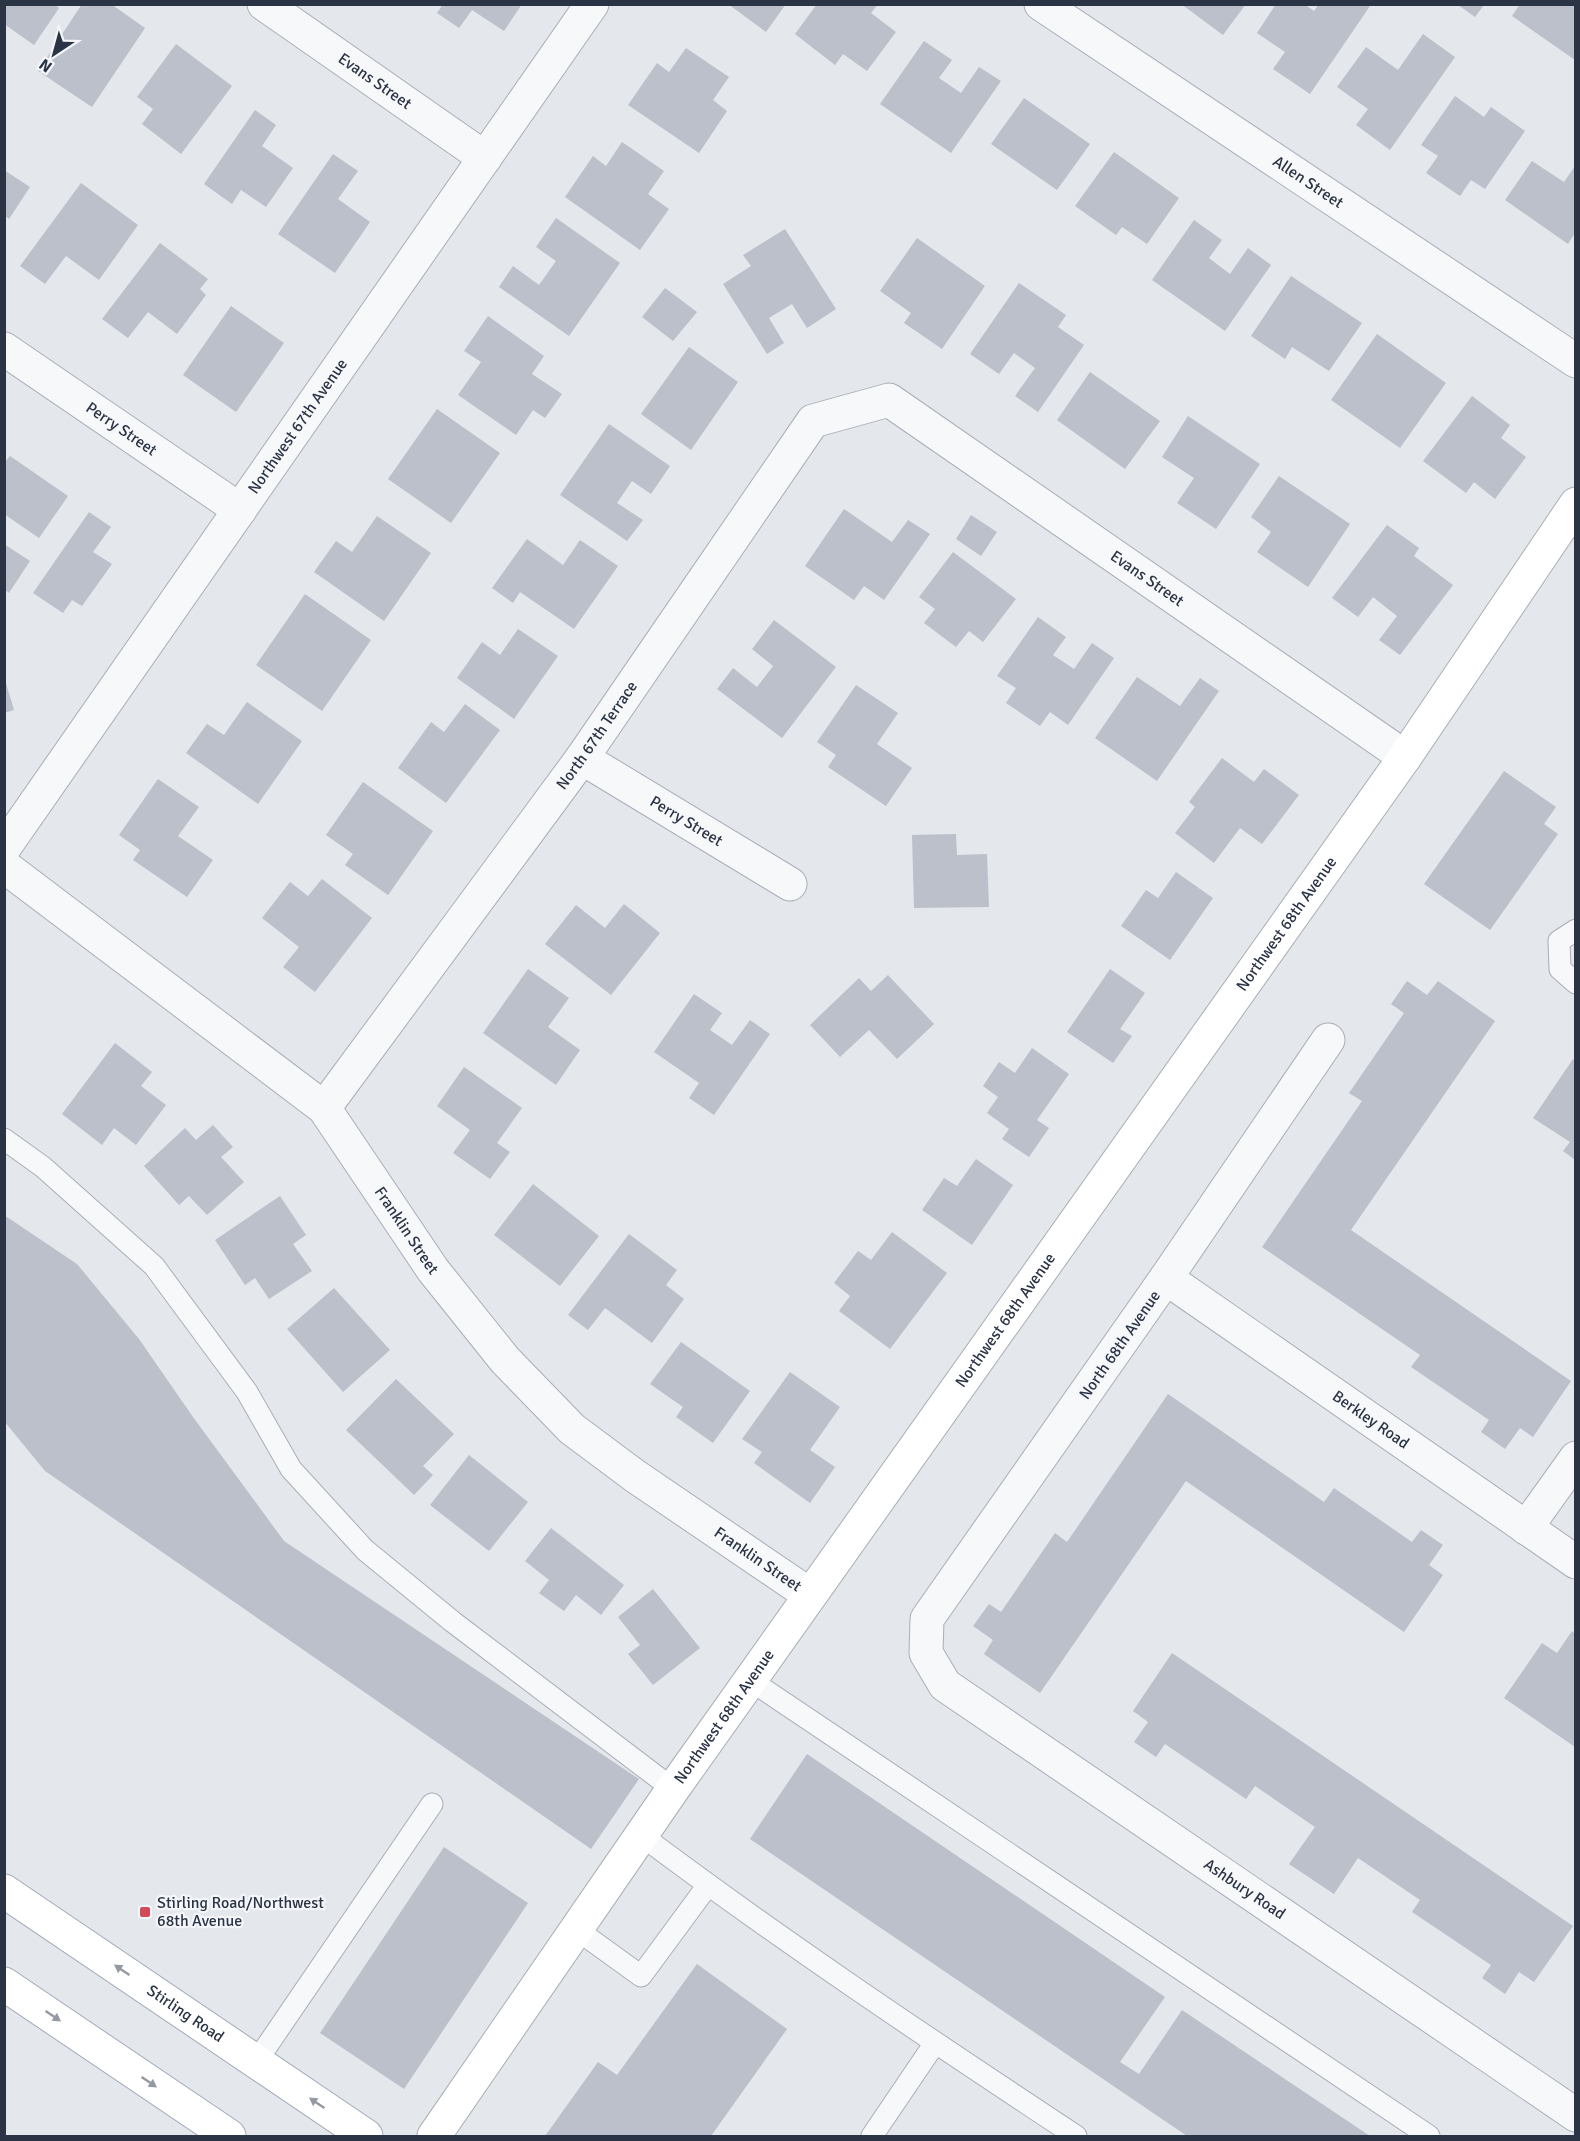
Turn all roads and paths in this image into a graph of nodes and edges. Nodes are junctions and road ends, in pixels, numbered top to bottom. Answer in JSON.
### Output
{"nodes":[{"id":1,"x":264,"y":4,"type":"edge"},
{"id":2,"x":592,"y":4,"type":"edge"},
{"id":3,"x":1041,"y":4,"type":"edge"},
{"id":4,"x":485,"y":158,"type":"junction"},
{"id":5,"x":4,"y":349,"type":"edge"},
{"id":6,"x":1575,"y":361,"type":"edge"},
{"id":7,"x":889,"y":400,"type":"joint"},
{"id":8,"x":1575,"y":504,"type":"edge"},
{"id":9,"x":240,"y":510,"type":"junction"},
{"id":10,"x":1405,"y":757,"type":"junction"},
{"id":11,"x":582,"y":758,"type":"junction"},
{"id":12,"x":4,"y":848,"type":"edge"},
{"id":13,"x":4,"y":866,"type":"edge"},
{"id":14,"x":790,"y":884,"type":"dead end"},
{"id":15,"x":1575,"y":930,"type":"edge"},
{"id":16,"x":1575,"y":983,"type":"edge"},
{"id":17,"x":1328,"y":1040,"type":"dead end"},
{"id":18,"x":324,"y":1108,"type":"junction"},
{"id":19,"x":4,"y":1139,"type":"edge"},
{"id":20,"x":1166,"y":1278,"type":"junction"},
{"id":21,"x":1575,"y":1458,"type":"edge"},
{"id":22,"x":1526,"y":1528,"type":"junction"},
{"id":23,"x":1575,"y":1562,"type":"edge"},
{"id":24,"x":810,"y":1595,"type":"junction"},
{"id":25,"x":926,"y":1653,"type":"joint"},
{"id":26,"x":750,"y":1680,"type":"junction"},
{"id":27,"x":673,"y":1789,"type":"junction"},
{"id":28,"x":432,"y":1804,"type":"dead end"},
{"id":29,"x":641,"y":1835,"type":"junction"},
{"id":30,"x":708,"y":1885,"type":"junction"},
{"id":31,"x":4,"y":1891,"type":"edge"},
{"id":32,"x":576,"y":1929,"type":"junction"},
{"id":33,"x":4,"y":1984,"type":"edge"},
{"id":34,"x":935,"y":2043,"type":"junction"},
{"id":35,"x":256,"y":2062,"type":"junction"},
{"id":36,"x":1575,"y":2115,"type":"edge"},
{"id":37,"x":230,"y":2136,"type":"edge"},
{"id":38,"x":366,"y":2136,"type":"edge"},
{"id":39,"x":434,"y":2136,"type":"edge"},
{"id":40,"x":872,"y":2136,"type":"edge"},
{"id":41,"x":1076,"y":2136,"type":"edge"},
{"id":42,"x":1429,"y":2136,"type":"edge"}],
"edges":[{"from":1,"to":4,"type":"street","name":"Evans Street"},
{"from":2,"to":4,"type":"street","name":"Northwest 67th Avenue"},
{"from":3,"to":6,"type":"street","name":"Allen Street"},
{"from":4,"to":9,"type":"street","name":"Northwest 67th Avenue"},
{"from":5,"to":9,"type":"street","name":"Perry Street"},
{"from":7,"to":10,"type":"street","name":"Evans Street"},
{"from":7,"to":11,"type":"street","name":"North 67th Terrace"},
{"from":8,"to":10,"type":"street","name":"Northwest 68th Avenue"},
{"from":9,"to":12,"type":"street","name":"Northwest 67th Avenue"},
{"from":10,"to":24,"type":"street","name":"Northwest 68th Avenue"},
{"from":11,"to":14,"type":"street","name":"Perry Street"},
{"from":11,"to":18,"type":"street","name":"North 67th Terrace"},
{"from":13,"to":18,"type":"street","name":"Franklin Street"},
{"from":15,"to":16,"type":"lane"},
{"from":17,"to":20,"type":"street","name":"North 68th Avenue"},
{"from":18,"to":24,"type":"street","name":"Franklin Street"},
{"from":19,"to":27,"type":"lane"},
{"from":20,"to":22,"type":"street","name":"Berkley Road"},
{"from":20,"to":25,"type":"street","name":"North 68th Avenue"},
{"from":21,"to":22,"type":"street"},
{"from":22,"to":23,"type":"street","name":"Berkley Road"},
{"from":24,"to":26,"type":"street","name":"Northwest 68th Avenue"},
{"from":25,"to":36,"type":"street","name":"Ashbury Road"},
{"from":26,"to":27,"type":"street","name":"Northwest 68th Avenue"},
{"from":26,"to":42,"type":"lane"},
{"from":27,"to":29,"type":"street","name":"Northwest 68th Avenue"},
{"from":28,"to":35,"type":"lane"},
{"from":29,"to":30,"type":"lane"},
{"from":29,"to":32,"type":"street","name":"Northwest 68th Avenue"},
{"from":30,"to":32,"type":"lane"},
{"from":30,"to":34,"type":"lane"},
{"from":35,"to":31,"type":"street","name":"Stirling Road","one_way":true},
{"from":32,"to":39,"type":"street","name":"Northwest 68th Avenue"},
{"from":33,"to":37,"type":"street","one_way":true},
{"from":34,"to":40,"type":"lane"},
{"from":34,"to":41,"type":"lane"},
{"from":38,"to":35,"type":"street","name":"Stirling Road","one_way":true}]}
